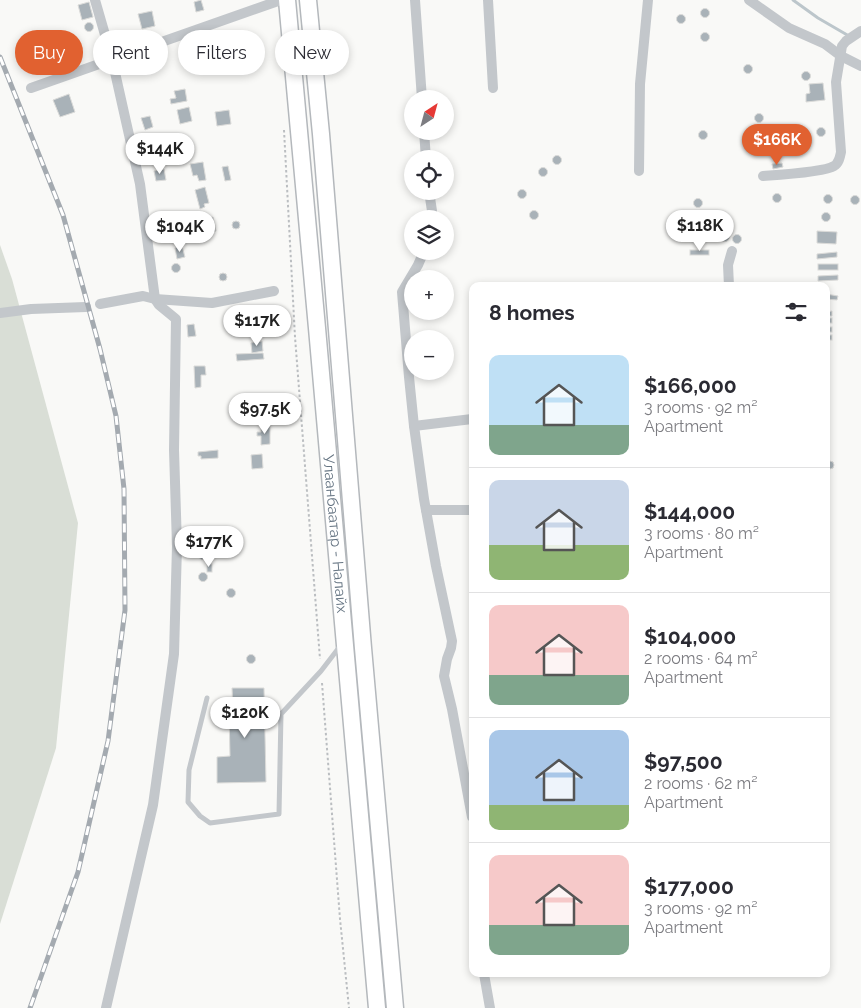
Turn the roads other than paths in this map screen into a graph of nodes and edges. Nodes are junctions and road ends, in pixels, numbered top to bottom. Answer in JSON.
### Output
{"nodes":[{"id":1,"x":95,"y":0,"type":"edge"},
{"id":2,"x":281,"y":0,"type":"edge"},
{"id":3,"x":287,"y":0,"type":"edge"},
{"id":4,"x":308,"y":0,"type":"edge"},
{"id":5,"x":415,"y":0,"type":"edge"},
{"id":6,"x":488,"y":0,"type":"edge"},
{"id":7,"x":648,"y":0,"type":"edge"},
{"id":8,"x":749,"y":0,"type":"edge"},
{"id":9,"x":104,"y":30,"type":"edge"},
{"id":10,"x":861,"y":31,"type":"edge"},
{"id":11,"x":168,"y":39,"type":"edge"},
{"id":12,"x":840,"y":56,"type":"junction"},
{"id":13,"x":93,"y":66,"type":"edge"},
{"id":14,"x":861,"y":66,"type":"edge"},
{"id":15,"x":116,"y":75,"type":"edge"},
{"id":16,"x":31,"y":88,"type":"dead end"},
{"id":17,"x":493,"y":88,"type":"dead end"},
{"id":18,"x":421,"y":90,"type":"edge"},
{"id":19,"x":639,"y":171,"type":"dead end"},
{"id":20,"x":763,"y":176,"type":"dead end"},
{"id":21,"x":732,"y":251,"type":"dead end"},
{"id":22,"x":420,"y":260,"type":"edge"},
{"id":23,"x":729,"y":282,"type":"edge"},
{"id":24,"x":274,"y":290,"type":"dead end"},
{"id":25,"x":155,"y":299,"type":"junction"},
{"id":26,"x":100,"y":304,"type":"dead end"},
{"id":27,"x":86,"y":307,"type":"dead end"},
{"id":28,"x":0,"y":313,"type":"edge"},
{"id":29,"x":469,"y":419,"type":"edge"},
{"id":30,"x":414,"y":426,"type":"junction"},
{"id":31,"x":426,"y":510,"type":"junction"},
{"id":32,"x":469,"y":510,"type":"edge"},
{"id":33,"x":344,"y":640,"type":"junction"},
{"id":34,"x":207,"y":698,"type":"dead end"},
{"id":35,"x":469,"y":801,"type":"edge"},
{"id":36,"x":485,"y":977,"type":"edge"},
{"id":37,"x":106,"y":1008,"type":"edge"},
{"id":38,"x":377,"y":1008,"type":"edge"},
{"id":39,"x":395,"y":1008,"type":"edge"},
{"id":40,"x":490,"y":1008,"type":"edge"}],
"edges":[{"from":1,"to":9,"type":"street"},
{"from":2,"to":11,"type":"street"},
{"from":3,"to":33,"type":"highway","name":"Улаанбаатар - Налайх"},
{"from":4,"to":39,"type":"highway","name":"Улаанбаатар - Налайх"},
{"from":5,"to":18,"type":"street"},
{"from":6,"to":17,"type":"street"},
{"from":7,"to":19,"type":"street"},
{"from":8,"to":12,"type":"street"},
{"from":10,"to":12,"type":"street"},
{"from":12,"to":14,"type":"street"},
{"from":12,"to":20,"type":"street"},
{"from":13,"to":16,"type":"street"},
{"from":15,"to":25,"type":"street"},
{"from":21,"to":23,"type":"street"},
{"from":22,"to":30,"type":"street"},
{"from":24,"to":25,"type":"street"},
{"from":25,"to":26,"type":"street"},
{"from":25,"to":37,"type":"street"},
{"from":27,"to":28,"type":"street"},
{"from":29,"to":30,"type":"street"},
{"from":30,"to":31,"type":"street"},
{"from":31,"to":32,"type":"street"},
{"from":31,"to":35,"type":"street"},
{"from":33,"to":34,"type":"lane"},
{"from":33,"to":38,"type":"highway","name":"Улаанбаатар - Налайх"},
{"from":36,"to":40,"type":"street"}]}
